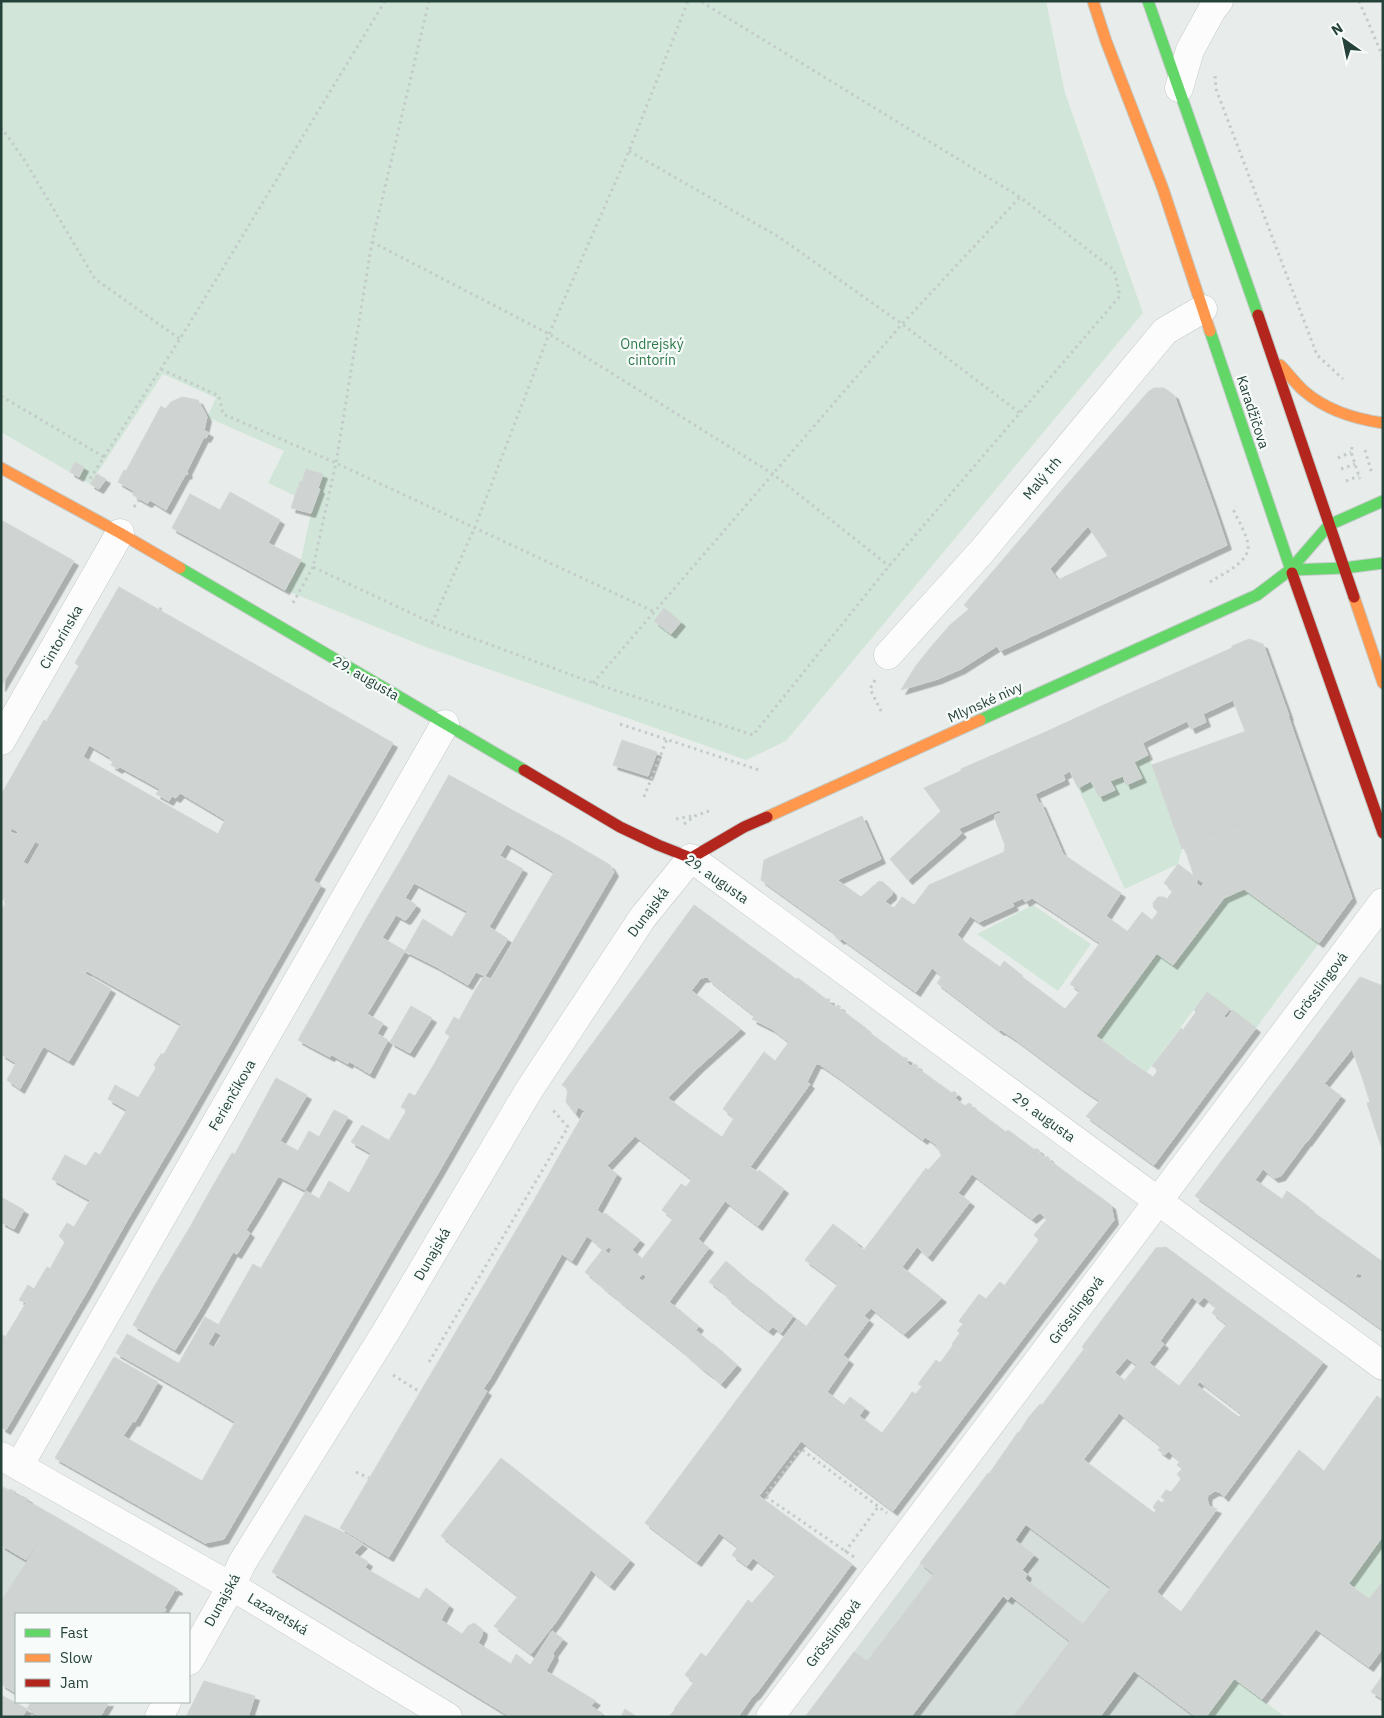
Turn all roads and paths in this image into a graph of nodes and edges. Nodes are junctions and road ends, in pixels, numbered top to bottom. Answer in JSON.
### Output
{"nodes":[{"id":1,"x":385,"y":1,"type":"edge"},
{"id":2,"x":429,"y":1,"type":"edge"},
{"id":3,"x":688,"y":1,"type":"edge"},
{"id":4,"x":700,"y":1,"type":"edge"},
{"id":5,"x":1093,"y":1,"type":"edge"},
{"id":6,"x":1148,"y":1,"type":"edge"},
{"id":7,"x":1219,"y":1,"type":"edge"},
{"id":8,"x":1359,"y":1,"type":"edge"},
{"id":9,"x":1383,"y":57,"type":"edge"},
{"id":10,"x":1215,"y":74,"type":"dead end"},
{"id":11,"x":1179,"y":88,"type":"junction"},
{"id":12,"x":1,"y":127,"type":"edge"},
{"id":13,"x":630,"y":151,"type":"junction"},
{"id":14,"x":1020,"y":197,"type":"junction"},
{"id":15,"x":372,"y":242,"type":"junction"},
{"id":16,"x":1203,"y":309,"type":"junction"},
{"id":17,"x":902,"y":324,"type":"junction"},
{"id":18,"x":549,"y":334,"type":"junction"},
{"id":19,"x":180,"y":339,"type":"junction"},
{"id":20,"x":1274,"y":359,"type":"junction"},
{"id":21,"x":162,"y":369,"type":"junction"},
{"id":22,"x":1344,"y":379,"type":"dead end"},
{"id":23,"x":1,"y":396,"type":"edge"},
{"id":24,"x":1020,"y":413,"type":"junction"},
{"id":25,"x":1383,"y":423,"type":"edge"},
{"id":26,"x":1367,"y":443,"type":"dead end"},
{"id":27,"x":1353,"y":445,"type":"dead end"},
{"id":28,"x":1351,"y":452,"type":"junction"},
{"id":29,"x":104,"y":457,"type":"junction"},
{"id":30,"x":1333,"y":460,"type":"dead end"},
{"id":31,"x":336,"y":463,"type":"junction"},
{"id":32,"x":1355,"y":464,"type":"junction"},
{"id":33,"x":1,"y":468,"type":"edge"},
{"id":34,"x":1336,"y":470,"type":"dead end"},
{"id":35,"x":773,"y":474,"type":"junction"},
{"id":36,"x":1372,"y":474,"type":"dead end"},
{"id":37,"x":88,"y":482,"type":"dead end"},
{"id":38,"x":1341,"y":483,"type":"dead end"},
{"id":39,"x":1383,"y":501,"type":"edge"},
{"id":40,"x":1239,"y":522,"type":"dead end"},
{"id":41,"x":1329,"y":524,"type":"junction"},
{"id":42,"x":475,"y":527,"type":"junction"},
{"id":43,"x":120,"y":533,"type":"junction"},
{"id":44,"x":1383,"y":562,"type":"edge"},
{"id":45,"x":889,"y":566,"type":"junction"},
{"id":46,"x":313,"y":567,"type":"junction"},
{"id":47,"x":1344,"y":568,"type":"junction"},
{"id":48,"x":1290,"y":570,"type":"junction"},
{"id":49,"x":1206,"y":585,"type":"dead end"},
{"id":50,"x":293,"y":603,"type":"dead end"},
{"id":51,"x":655,"y":612,"type":"junction"},
{"id":52,"x":432,"y":623,"type":"junction"},
{"id":53,"x":888,"y":655,"type":"dead end"},
{"id":54,"x":593,"y":683,"type":"junction"},
{"id":55,"x":1383,"y":683,"type":"edge"},
{"id":56,"x":445,"y":724,"type":"junction"},
{"id":57,"x":620,"y":724,"type":"dead end"},
{"id":58,"x":667,"y":739,"type":"junction"},
{"id":59,"x":1,"y":741,"type":"edge"},
{"id":60,"x":762,"y":771,"type":"dead end"},
{"id":61,"x":644,"y":797,"type":"dead end"},
{"id":62,"x":711,"y":810,"type":"dead end"},
{"id":63,"x":1383,"y":833,"type":"edge"},
{"id":64,"x":658,"y":845,"type":"junction"},
{"id":65,"x":691,"y":858,"type":"junction"},
{"id":66,"x":1383,"y":902,"type":"edge"},
{"id":67,"x":549,"y":1106,"type":"dead end"},
{"id":68,"x":1157,"y":1201,"type":"junction"},
{"id":69,"x":429,"y":1362,"type":"dead end"},
{"id":70,"x":1383,"y":1366,"type":"edge"},
{"id":71,"x":392,"y":1375,"type":"dead end"},
{"id":72,"x":420,"y":1392,"type":"dead end"},
{"id":73,"x":10,"y":1461,"type":"edge"},
{"id":74,"x":356,"y":1472,"type":"dead end"},
{"id":75,"x":369,"y":1478,"type":"dead end"},
{"id":76,"x":878,"y":1507,"type":"junction"},
{"id":77,"x":889,"y":1515,"type":"dead end"},
{"id":78,"x":845,"y":1552,"type":"junction"},
{"id":79,"x":856,"y":1559,"type":"dead end"},
{"id":80,"x":231,"y":1587,"type":"junction"},
{"id":81,"x":190,"y":1659,"type":"edge"},
{"id":82,"x":166,"y":1703,"type":"edge"},
{"id":83,"x":159,"y":1717,"type":"edge"},
{"id":84,"x":448,"y":1717,"type":"edge"},
{"id":85,"x":770,"y":1717,"type":"edge"}],
"edges":[{"from":1,"to":19,"type":"path"},
{"from":2,"to":15,"type":"path"},
{"from":3,"to":13,"type":"path"},
{"from":4,"to":14,"type":"path"},
{"from":5,"to":16,"type":"main road","name":"Karadžičova"},
{"from":6,"to":11,"type":"main road"},
{"from":7,"to":11,"type":"street"},
{"from":8,"to":9,"type":"path"},
{"from":10,"to":22,"type":"path"},
{"from":11,"to":20,"type":"main road"},
{"from":12,"to":19,"type":"path"},
{"from":13,"to":17,"type":"path"},
{"from":13,"to":18,"type":"path"},
{"from":14,"to":17,"type":"path"},
{"from":14,"to":24,"type":"path"},
{"from":15,"to":18,"type":"path"},
{"from":15,"to":31,"type":"path"},
{"from":16,"to":48,"type":"main road","name":"Karadžičova"},
{"from":16,"to":53,"type":"street","name":"Malý trh"},
{"from":17,"to":24,"type":"path"},
{"from":17,"to":35,"type":"path"},
{"from":18,"to":35,"type":"path"},
{"from":18,"to":42,"type":"path"},
{"from":19,"to":21,"type":"path"},
{"from":20,"to":25,"type":"main road"},
{"from":20,"to":41,"type":"main road"},
{"from":21,"to":29,"type":"path"},
{"from":21,"to":31,"type":"path"},
{"from":23,"to":29,"type":"path"},
{"from":24,"to":45,"type":"path"},
{"from":26,"to":36,"type":"path"},
{"from":27,"to":28,"type":"path"},
{"from":28,"to":30,"type":"path"},
{"from":28,"to":32,"type":"path"},
{"from":29,"to":37,"type":"path"},
{"from":31,"to":42,"type":"path"},
{"from":31,"to":46,"type":"path"},
{"from":32,"to":34,"type":"path"},
{"from":32,"to":38,"type":"path"},
{"from":33,"to":43,"type":"main road","name":"29. augusta"},
{"from":35,"to":45,"type":"path"},
{"from":35,"to":51,"type":"path"},
{"from":39,"to":41,"type":"main road","name":"Mlynské nivy"},
{"from":40,"to":49,"type":"path"},
{"from":41,"to":47,"type":"main road"},
{"from":41,"to":48,"type":"main road","name":"Mlynské nivy"},
{"from":42,"to":51,"type":"path"},
{"from":42,"to":52,"type":"path"},
{"from":43,"to":56,"type":"main road","name":"29. augusta"},
{"from":43,"to":59,"type":"street","name":"Cintorínska"},
{"from":44,"to":47,"type":"main road"},
{"from":45,"to":54,"type":"path"},
{"from":46,"to":50,"type":"path"},
{"from":46,"to":52,"type":"path"},
{"from":47,"to":48,"type":"main road"},
{"from":47,"to":55,"type":"main road"},
{"from":48,"to":63,"type":"main road","name":"Karadžičova"},
{"from":48,"to":65,"type":"main road","name":"Mlynské nivy"},
{"from":51,"to":54,"type":"path"},
{"from":52,"to":54,"type":"path"},
{"from":56,"to":64,"type":"main road","name":"29. augusta"},
{"from":56,"to":73,"type":"street","name":"Ferienčíkova"},
{"from":57,"to":58,"type":"path"},
{"from":58,"to":60,"type":"path"},
{"from":58,"to":61,"type":"path"},
{"from":62,"to":64,"type":"path"},
{"from":64,"to":65,"type":"main road","name":"29. augusta"},
{"from":65,"to":68,"type":"street","name":"29. augusta"},
{"from":65,"to":80,"type":"street","name":"Dunajská"},
{"from":66,"to":68,"type":"street","name":"Grösslingová"},
{"from":67,"to":69,"type":"path"},
{"from":68,"to":70,"type":"street","name":"29. augusta"},
{"from":68,"to":85,"type":"street","name":"Grösslingová"},
{"from":71,"to":72,"type":"path"},
{"from":73,"to":80,"type":"street","name":"Lazaretská"},
{"from":74,"to":75,"type":"path"},
{"from":76,"to":77,"type":"path"},
{"from":76,"to":78,"type":"path"},
{"from":76,"to":78,"type":"path"},
{"from":78,"to":79,"type":"path"},
{"from":80,"to":81,"type":"street","name":"Dunajská"},
{"from":80,"to":84,"type":"street","name":"Lazaretská"},
{"from":82,"to":83,"type":"street"}]}
